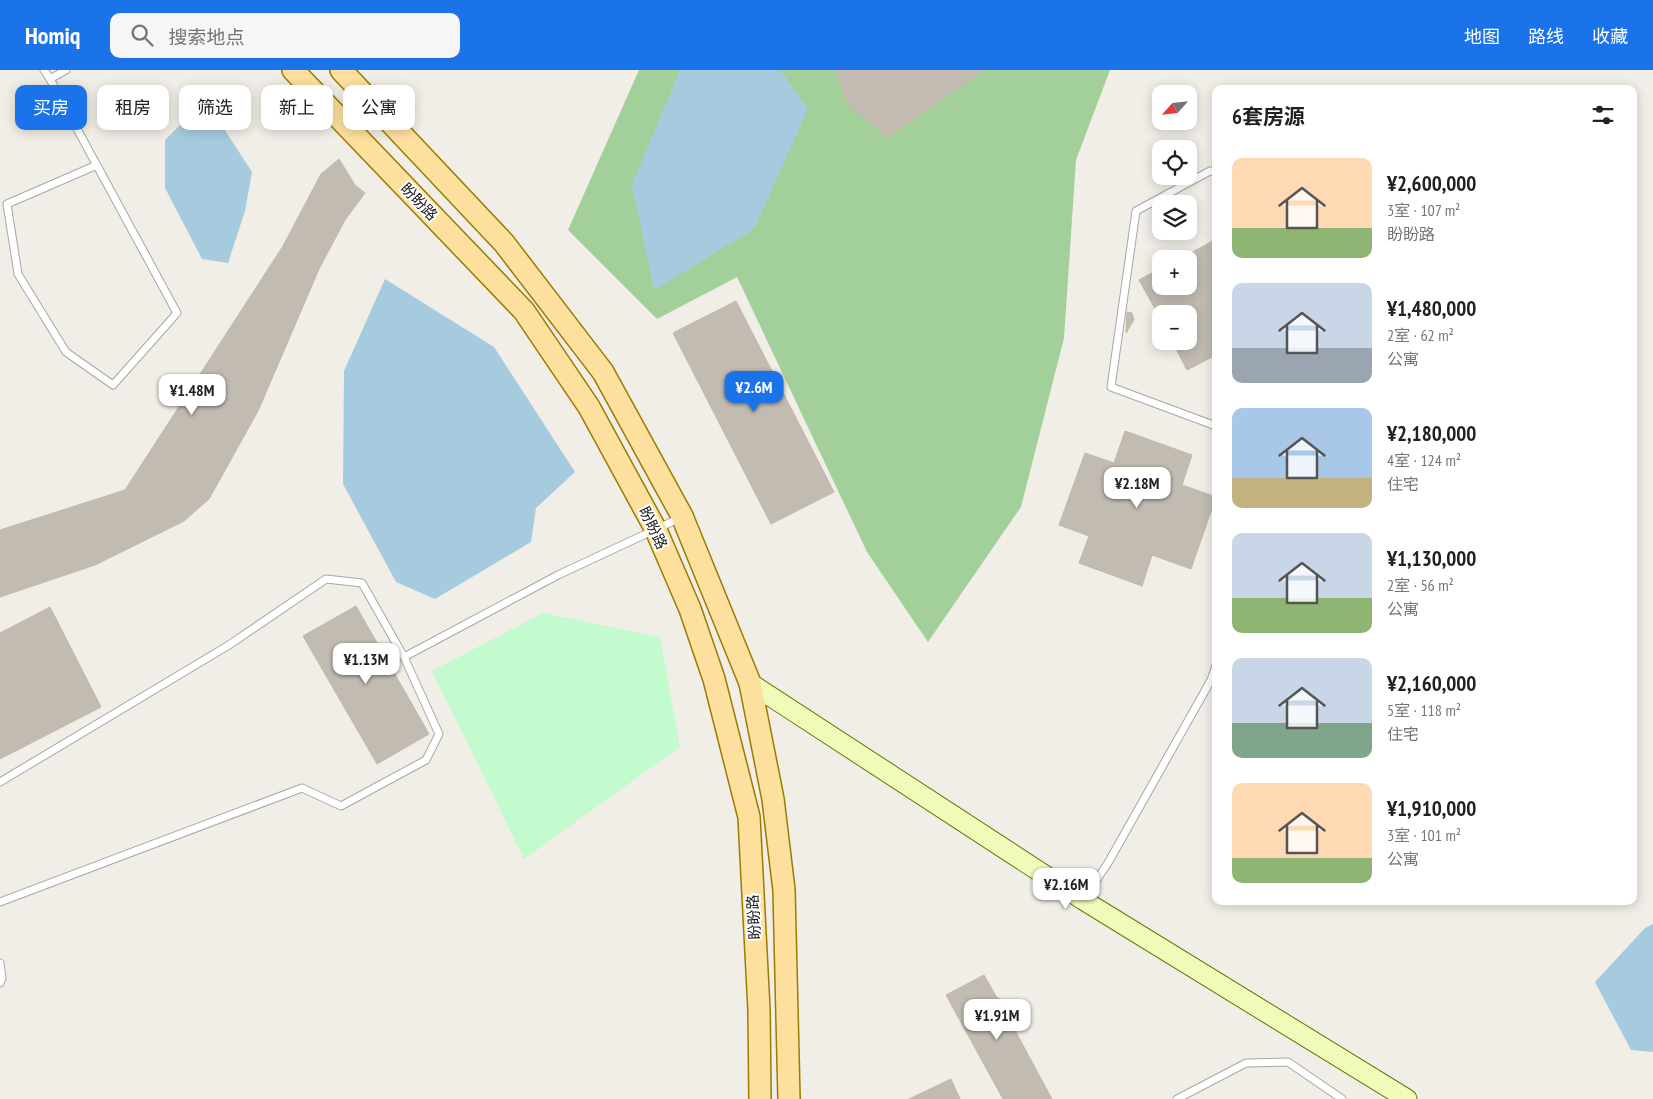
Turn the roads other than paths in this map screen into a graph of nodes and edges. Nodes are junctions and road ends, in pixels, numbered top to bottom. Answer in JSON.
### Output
{"nodes":[{"id":1,"x":44,"y":70,"type":"edge"},
{"id":2,"x":66,"y":70,"type":"edge"},
{"id":3,"x":293,"y":70,"type":"edge"},
{"id":4,"x":341,"y":70,"type":"edge"},
{"id":5,"x":50,"y":79,"type":"junction"},
{"id":6,"x":97,"y":165,"type":"junction"},
{"id":7,"x":1212,"y":171,"type":"edge"},
{"id":8,"x":1212,"y":424,"type":"edge"},
{"id":9,"x":682,"y":516,"type":"junction"},
{"id":10,"x":656,"y":530,"type":"junction"},
{"id":11,"x":404,"y":657,"type":"junction"},
{"id":12,"x":750,"y":683,"type":"junction"},
{"id":13,"x":1212,"y":684,"type":"edge"},
{"id":14,"x":0,"y":782,"type":"edge"},
{"id":15,"x":1083,"y":900,"type":"junction"},
{"id":16,"x":0,"y":902,"type":"edge"},
{"id":17,"x":0,"y":963,"type":"edge"},
{"id":18,"x":0,"y":982,"type":"edge"},
{"id":19,"x":760,"y":1099,"type":"edge"},
{"id":20,"x":789,"y":1099,"type":"edge"},
{"id":21,"x":1177,"y":1099,"type":"edge"},
{"id":22,"x":1342,"y":1099,"type":"edge"},
{"id":23,"x":1407,"y":1099,"type":"edge"}],
"edges":[{"from":1,"to":5,"type":"lane"},
{"from":2,"to":5,"type":"lane"},
{"from":3,"to":10,"type":"main road","name":"盼盼路"},
{"from":4,"to":9,"type":"main road","name":"盼盼路"},
{"from":5,"to":6,"type":"lane"},
{"from":6,"to":6,"type":"lane"},
{"from":7,"to":8,"type":"lane"},
{"from":9,"to":10,"type":"lane"},
{"from":9,"to":12,"type":"main road","name":"盼盼路"},
{"from":10,"to":11,"type":"lane"},
{"from":10,"to":19,"type":"main road","name":"盼盼路"},
{"from":11,"to":14,"type":"lane"},
{"from":11,"to":16,"type":"lane"},
{"from":12,"to":15,"type":"main road"},
{"from":12,"to":20,"type":"main road","name":"盼盼路"},
{"from":13,"to":15,"type":"lane"},
{"from":15,"to":23,"type":"main road"},
{"from":17,"to":18,"type":"lane"},
{"from":21,"to":22,"type":"lane"}]}
